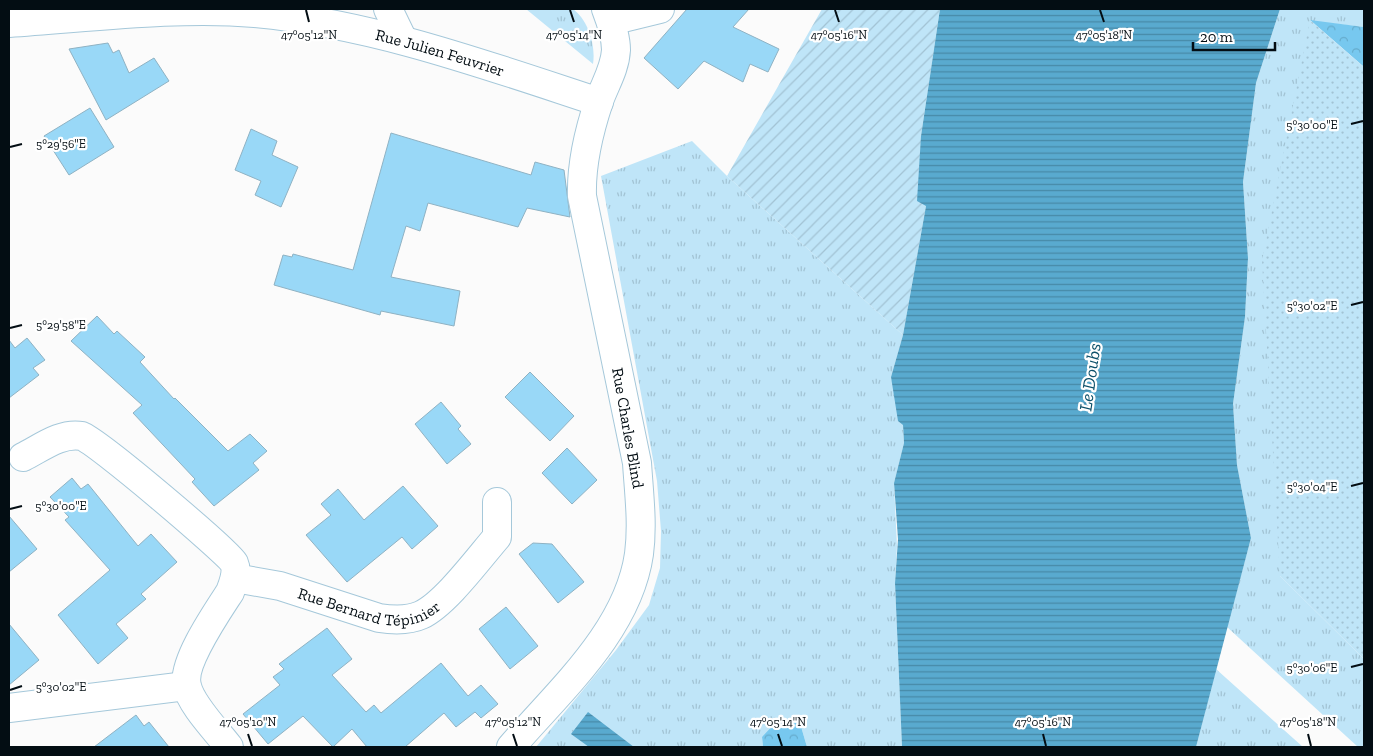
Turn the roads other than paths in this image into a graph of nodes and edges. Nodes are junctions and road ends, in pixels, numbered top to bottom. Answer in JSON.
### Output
{"nodes":[{"id":1,"x":388,"y":9,"type":"edge"},
{"id":2,"x":660,"y":9,"type":"edge"},
{"id":3,"x":608,"y":15,"type":"edge"},
{"id":4,"x":9,"y":23,"type":"edge"},
{"id":5,"x":403,"y":40,"type":"junction"},
{"id":6,"x":599,"y":102,"type":"junction"},
{"id":7,"x":23,"y":457,"type":"dead end"},
{"id":8,"x":497,"y":502,"type":"dead end"},
{"id":9,"x":235,"y":578,"type":"junction"},
{"id":10,"x":186,"y":686,"type":"junction"},
{"id":11,"x":9,"y":708,"type":"edge"},
{"id":12,"x":229,"y":747,"type":"edge"},
{"id":13,"x":511,"y":747,"type":"edge"}],
"edges":[{"from":1,"to":5,"type":"street"},
{"from":2,"to":3,"type":"street"},
{"from":3,"to":6,"type":"street","name":"Rue Charles Blind"},
{"from":4,"to":5,"type":"street","name":"Rue Julien Feuvrier"},
{"from":5,"to":6,"type":"street","name":"Rue Julien Feuvrier"},
{"from":6,"to":13,"type":"street","name":"Rue Charles Blind"},
{"from":7,"to":9,"type":"street"},
{"from":8,"to":9,"type":"street","name":"Rue Bernard Tépinier"},
{"from":9,"to":10,"type":"street"},
{"from":10,"to":11,"type":"street"},
{"from":10,"to":12,"type":"street"}]}
